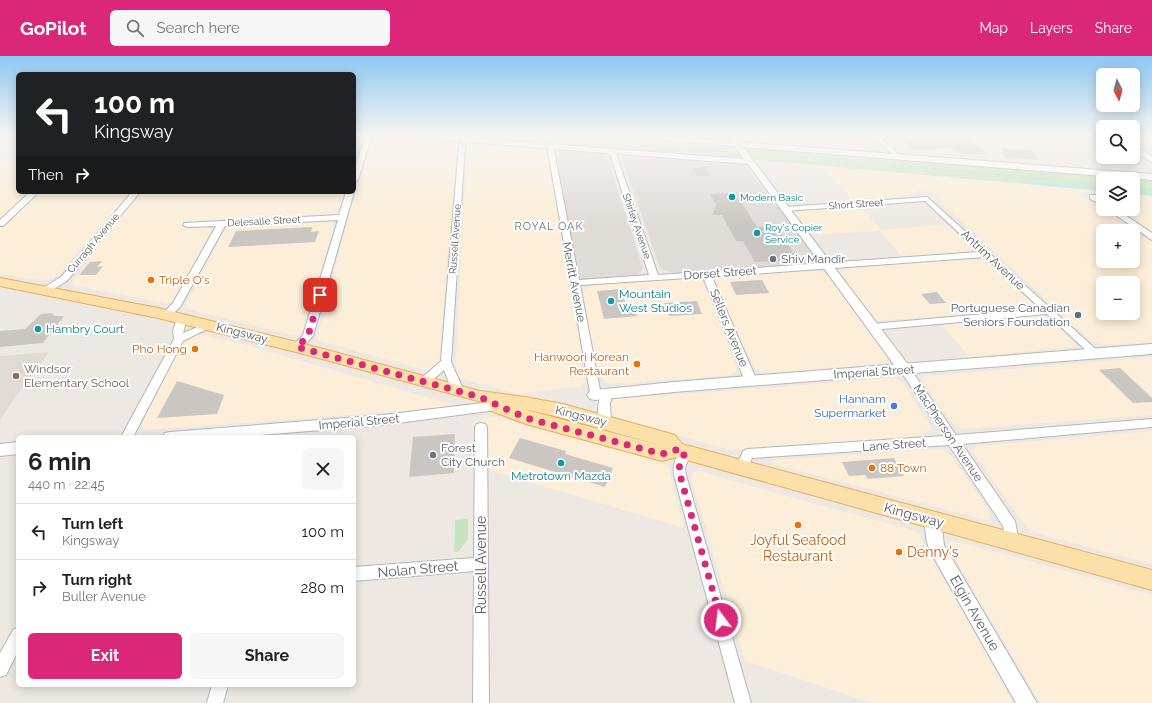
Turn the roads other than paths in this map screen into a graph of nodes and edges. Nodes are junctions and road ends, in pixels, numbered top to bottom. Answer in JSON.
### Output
{"nodes":[{"id":1,"x":460,"y":166,"type":"edge"},
{"id":2,"x":554,"y":166,"type":"edge"},
{"id":3,"x":617,"y":166,"type":"edge"},
{"id":4,"x":753,"y":166,"type":"edge"},
{"id":5,"x":1021,"y":166,"type":"edge"},
{"id":6,"x":1152,"y":177,"type":"edge"},
{"id":7,"x":33,"y":194,"type":"edge"},
{"id":8,"x":134,"y":194,"type":"edge"},
{"id":9,"x":349,"y":194,"type":"edge"},
{"id":10,"x":1093,"y":197,"type":"dead end"},
{"id":11,"x":927,"y":199,"type":"joint"},
{"id":12,"x":1096,"y":199,"type":"edge"},
{"id":13,"x":785,"y":209,"type":"junction"},
{"id":14,"x":1121,"y":216,"type":"edge"},
{"id":15,"x":342,"y":217,"type":"junction"},
{"id":16,"x":0,"y":224,"type":"edge"},
{"id":17,"x":222,"y":224,"type":"junction"},
{"id":18,"x":187,"y":225,"type":"dead end"},
{"id":19,"x":1152,"y":237,"type":"edge"},
{"id":20,"x":986,"y":254,"type":"junction"},
{"id":21,"x":828,"y":266,"type":"junction"},
{"id":22,"x":707,"y":274,"type":"junction"},
{"id":23,"x":654,"y":278,"type":"junction"},
{"id":24,"x":0,"y":282,"type":"edge"},
{"id":25,"x":574,"y":282,"type":"junction"},
{"id":26,"x":46,"y":290,"type":"junction"},
{"id":27,"x":1048,"y":311,"type":"junction"},
{"id":28,"x":166,"y":315,"type":"junction"},
{"id":29,"x":182,"y":318,"type":"junction"},
{"id":30,"x":210,"y":325,"type":"junction"},
{"id":31,"x":872,"y":326,"type":"junction"},
{"id":32,"x":179,"y":339,"type":"junction"},
{"id":33,"x":297,"y":347,"type":"junction"},
{"id":34,"x":1152,"y":349,"type":"edge"},
{"id":35,"x":1095,"y":353,"type":"junction"},
{"id":36,"x":446,"y":362,"type":"junction"},
{"id":37,"x":904,"y":370,"type":"junction"},
{"id":38,"x":751,"y":381,"type":"junction"},
{"id":39,"x":423,"y":382,"type":"junction"},
{"id":40,"x":458,"y":392,"type":"junction"},
{"id":41,"x":601,"y":394,"type":"junction"},
{"id":42,"x":480,"y":397,"type":"junction"},
{"id":43,"x":525,"y":403,"type":"junction"},
{"id":44,"x":499,"y":406,"type":"junction"},
{"id":45,"x":605,"y":422,"type":"junction"},
{"id":46,"x":1152,"y":423,"type":"edge"},
{"id":47,"x":481,"y":428,"type":"dead end"},
{"id":48,"x":128,"y":435,"type":"edge"},
{"id":49,"x":195,"y":435,"type":"edge"},
{"id":50,"x":952,"y":440,"type":"junction"},
{"id":51,"x":16,"y":448,"type":"edge"},
{"id":52,"x":0,"y":450,"type":"edge"},
{"id":53,"x":680,"y":451,"type":"junction"},
{"id":54,"x":742,"y":468,"type":"junction"},
{"id":55,"x":933,"y":520,"type":"junction"},
{"id":56,"x":1012,"y":542,"type":"junction"},
{"id":57,"x":481,"y":564,"type":"junction"},
{"id":58,"x":356,"y":574,"type":"edge"},
{"id":59,"x":1152,"y":580,"type":"edge"},
{"id":60,"x":16,"y":639,"type":"edge"},
{"id":61,"x":0,"y":669,"type":"edge"},
{"id":62,"x":219,"y":687,"type":"edge"},
{"id":63,"x":215,"y":703,"type":"edge"},
{"id":64,"x":481,"y":703,"type":"edge"},
{"id":65,"x":743,"y":703,"type":"edge"},
{"id":66,"x":1027,"y":703,"type":"edge"}],
"edges":[{"from":1,"to":36,"type":"street","name":"Russell Avenue"},
{"from":2,"to":25,"type":"street","name":"Merritt Avenue"},
{"from":3,"to":23,"type":"street","name":"Shirley Avenue"},
{"from":4,"to":13,"type":"street","name":"MacPherson Avenue"},
{"from":5,"to":6,"type":"street"},
{"from":7,"to":16,"type":"street"},
{"from":8,"to":26,"type":"street","name":"Curragh Avenue"},
{"from":9,"to":15,"type":"street"},
{"from":10,"to":12,"type":"street"},
{"from":11,"to":13,"type":"street","name":"Short Street"},
{"from":11,"to":20,"type":"street","name":"Antrim Avenue"},
{"from":13,"to":21,"type":"street","name":"MacPherson Avenue"},
{"from":14,"to":19,"type":"street"},
{"from":15,"to":17,"type":"street","name":"Delesalle Street"},
{"from":15,"to":33,"type":"street"},
{"from":17,"to":18,"type":"street","name":"Delesalle Street"},
{"from":17,"to":28,"type":"street"},
{"from":20,"to":21,"type":"street","name":"Dorset Street"},
{"from":20,"to":27,"type":"street","name":"Antrim Avenue"},
{"from":21,"to":22,"type":"street","name":"Dorset Street"},
{"from":21,"to":31,"type":"street","name":"MacPherson Avenue"},
{"from":22,"to":23,"type":"street","name":"Dorset Street"},
{"from":22,"to":38,"type":"street","name":"Sellers Avenue"},
{"from":23,"to":25,"type":"street","name":"Dorset Street"},
{"from":24,"to":26,"type":"main road","name":"Kingsway"},
{"from":25,"to":41,"type":"street","name":"Merritt Avenue"},
{"from":26,"to":28,"type":"main road","name":"Kingsway"},
{"from":27,"to":31,"type":"street"},
{"from":27,"to":35,"type":"street","name":"Antrim Avenue"},
{"from":28,"to":29,"type":"main road","name":"Kingsway"},
{"from":29,"to":30,"type":"main road","name":"Kingsway"},
{"from":29,"to":32,"type":"street"},
{"from":30,"to":32,"type":"street"},
{"from":30,"to":33,"type":"main road","name":"Kingsway"},
{"from":31,"to":37,"type":"street","name":"MacPherson Avenue"},
{"from":32,"to":48,"type":"street"},
{"from":33,"to":39,"type":"main road","name":"Kingsway"},
{"from":34,"to":35,"type":"main road","name":"Imperial Street"},
{"from":35,"to":37,"type":"main road","name":"Imperial Street"},
{"from":36,"to":39,"type":"street"},
{"from":36,"to":40,"type":"street","name":"Russell Avenue"},
{"from":37,"to":38,"type":"main road","name":"Imperial Street"},
{"from":37,"to":50,"type":"street","name":"MacPherson Avenue"},
{"from":38,"to":41,"type":"main road","name":"Imperial Street"},
{"from":39,"to":40,"type":"main road","name":"Kingsway"},
{"from":40,"to":42,"type":"main road","name":"Kingsway"},
{"from":41,"to":45,"type":"street","name":"Merritt Avenue"},
{"from":42,"to":43,"type":"main road","name":"Kingsway"},
{"from":42,"to":44,"type":"main road","name":"Kingsway"},
{"from":43,"to":44,"type":"main road","name":"Imperial Street"},
{"from":43,"to":45,"type":"main road","name":"Kingsway"},
{"from":44,"to":49,"type":"street","name":"Imperial Street"},
{"from":44,"to":53,"type":"main road","name":"Kingsway"},
{"from":45,"to":53,"type":"main road","name":"Kingsway"},
{"from":46,"to":50,"type":"street","name":"Lane Street"},
{"from":47,"to":57,"type":"street","name":"Russell Avenue"},
{"from":50,"to":54,"type":"street","name":"Lane Street"},
{"from":50,"to":56,"type":"street","name":"MacPherson Avenue"},
{"from":51,"to":52,"type":"street"},
{"from":53,"to":54,"type":"main road","name":"Kingsway"},
{"from":53,"to":65,"type":"street"},
{"from":54,"to":55,"type":"main road","name":"Kingsway"},
{"from":55,"to":56,"type":"main road","name":"Kingsway"},
{"from":55,"to":66,"type":"street","name":"Elgin Avenue"},
{"from":56,"to":59,"type":"main road","name":"Kingsway"},
{"from":57,"to":58,"type":"street","name":"Nolan Street"},
{"from":57,"to":64,"type":"street","name":"Russell Avenue"},
{"from":60,"to":61,"type":"street"},
{"from":62,"to":63,"type":"street"}]}
